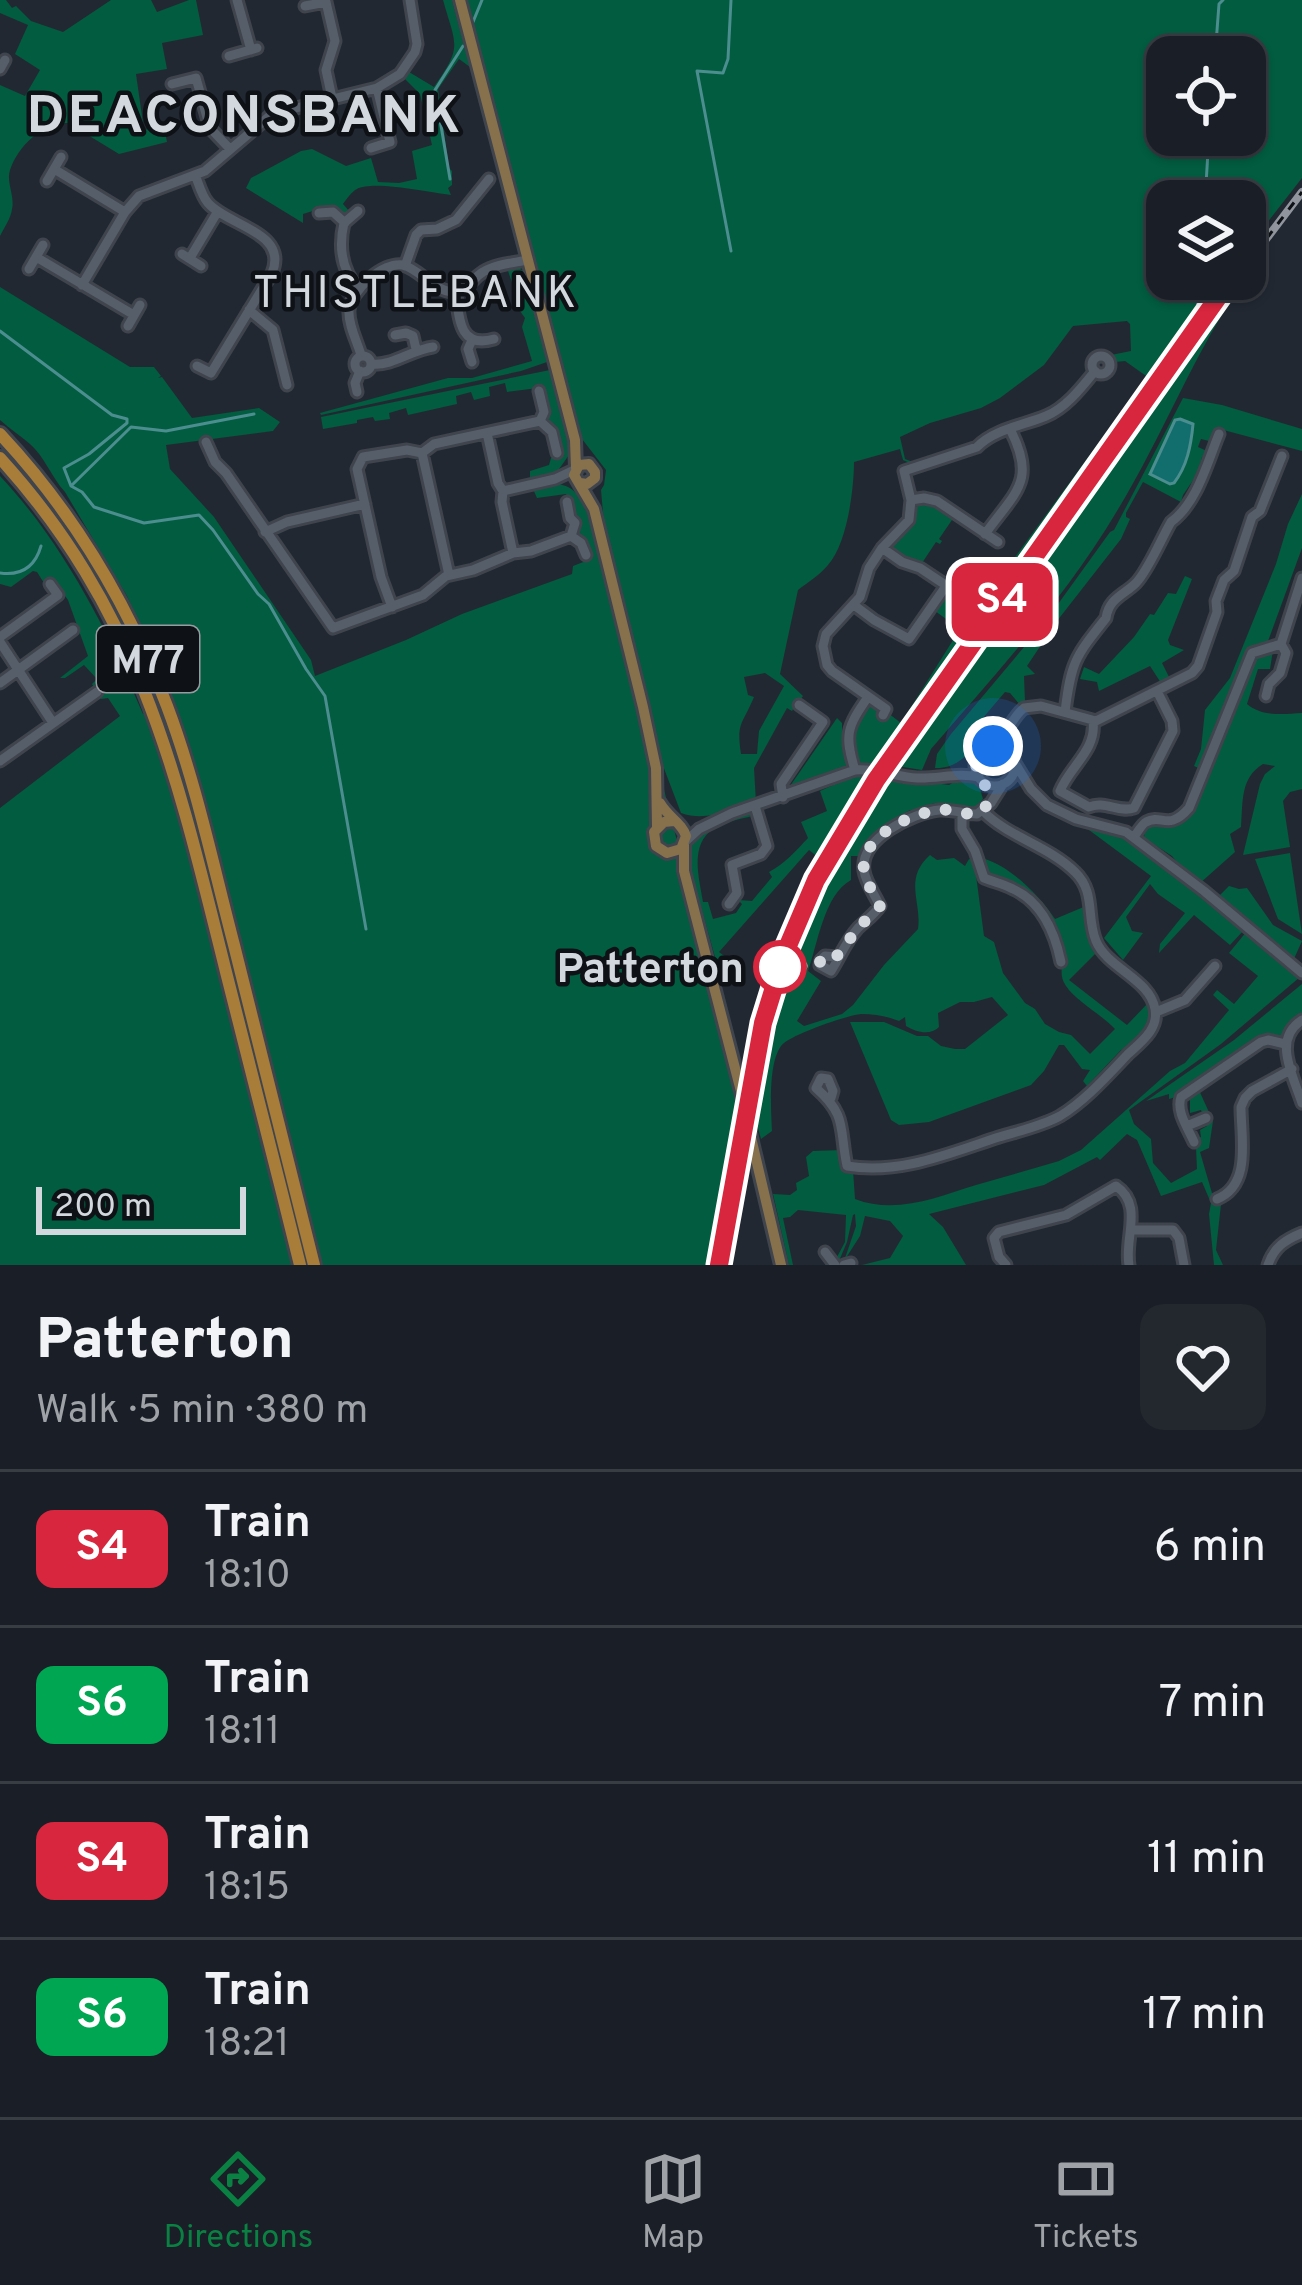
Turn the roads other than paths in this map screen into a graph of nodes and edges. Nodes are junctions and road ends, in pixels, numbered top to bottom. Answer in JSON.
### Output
{"nodes":[{"id":1,"x":237,"y":0,"type":"edge"},
{"id":2,"x":410,"y":0,"type":"edge"},
{"id":3,"x":460,"y":0,"type":"edge"},
{"id":4,"x":329,"y":1,"type":"edge"},
{"id":5,"x":305,"y":6,"type":"dead end"},
{"id":6,"x":229,"y":56,"type":"dead end"},
{"id":7,"x":172,"y":84,"type":"dead end"},
{"id":8,"x":377,"y":88,"type":"junction"},
{"id":9,"x":332,"y":98,"type":"junction"},
{"id":10,"x":371,"y":148,"type":"dead end"},
{"id":11,"x":230,"y":149,"type":"junction"},
{"id":12,"x":61,"y":157,"type":"dead end"},
{"id":13,"x":54,"y":170,"type":"junction"},
{"id":14,"x":196,"y":177,"type":"junction"},
{"id":15,"x":489,"y":179,"type":"dead end"},
{"id":16,"x":47,"y":181,"type":"dead end"},
{"id":17,"x":218,"y":211,"type":"junction"},
{"id":18,"x":358,"y":211,"type":"dead end"},
{"id":19,"x":125,"y":212,"type":"junction"},
{"id":20,"x":319,"y":213,"type":"dead end"},
{"id":21,"x":345,"y":223,"type":"junction"},
{"id":22,"x":43,"y":245,"type":"dead end"},
{"id":23,"x":36,"y":257,"type":"junction"},
{"id":24,"x":528,"y":260,"type":"junction"},
{"id":25,"x":201,"y":266,"type":"dead end"},
{"id":26,"x":405,"y":266,"type":"junction"},
{"id":27,"x":29,"y":269,"type":"dead end"},
{"id":28,"x":82,"y":285,"type":"junction"},
{"id":29,"x":359,"y":290,"type":"junction"},
{"id":30,"x":456,"y":292,"type":"junction"},
{"id":31,"x":249,"y":310,"type":"junction"},
{"id":32,"x":134,"y":316,"type":"dead end"},
{"id":33,"x":394,"y":334,"type":"dead end"},
{"id":34,"x":494,"y":339,"type":"dead end"},
{"id":35,"x":472,"y":340,"type":"junction"},
{"id":36,"x":433,"y":347,"type":"dead end"},
{"id":37,"x":416,"y":350,"type":"junction"},
{"id":38,"x":362,"y":355,"type":"junction"},
{"id":39,"x":472,"y":362,"type":"dead end"},
{"id":40,"x":372,"y":364,"type":"junction"},
{"id":41,"x":197,"y":366,"type":"dead end"},
{"id":42,"x":360,"y":371,"type":"junction"},
{"id":43,"x":1095,"y":371,"type":"dead end"},
{"id":44,"x":287,"y":386,"type":"dead end"},
{"id":45,"x":539,"y":391,"type":"dead end"},
{"id":46,"x":356,"y":392,"type":"dead end"},
{"id":47,"x":540,"y":421,"type":"junction"},
{"id":48,"x":1010,"y":429,"type":"junction"},
{"id":49,"x":487,"y":433,"type":"junction"},
{"id":50,"x":0,"y":434,"type":"edge"},
{"id":51,"x":1219,"y":434,"type":"dead end"},
{"id":52,"x":575,"y":440,"type":"junction"},
{"id":53,"x":206,"y":442,"type":"dead end"},
{"id":54,"x":422,"y":452,"type":"junction"},
{"id":55,"x":557,"y":453,"type":"dead end"},
{"id":56,"x":898,"y":453,"type":"dead end"},
{"id":57,"x":1282,"y":456,"type":"dead end"},
{"id":58,"x":0,"y":458,"type":"edge"},
{"id":59,"x":904,"y":471,"type":"junction"},
{"id":60,"x":593,"y":472,"type":"junction"},
{"id":61,"x":243,"y":474,"type":"dead end"},
{"id":62,"x":577,"y":476,"type":"junction"},
{"id":63,"x":231,"y":481,"type":"junction"},
{"id":64,"x":503,"y":491,"type":"junction"},
{"id":65,"x":911,"y":500,"type":"junction"},
{"id":66,"x":567,"y":502,"type":"dead end"},
{"id":67,"x":365,"y":504,"type":"junction"},
{"id":68,"x":594,"y":509,"type":"junction"},
{"id":69,"x":266,"y":532,"type":"junction"},
{"id":70,"x":986,"y":534,"type":"junction"},
{"id":71,"x":571,"y":536,"type":"junction"},
{"id":72,"x":998,"y":542,"type":"dead end"},
{"id":73,"x":882,"y":548,"type":"junction"},
{"id":74,"x":513,"y":553,"type":"junction"},
{"id":75,"x":586,"y":555,"type":"dead end"},
{"id":76,"x":449,"y":575,"type":"junction"},
{"id":77,"x":1302,"y":578,"type":"edge"},
{"id":78,"x":50,"y":584,"type":"dead end"},
{"id":79,"x":946,"y":586,"type":"junction"},
{"id":80,"x":959,"y":594,"type":"dead end"},
{"id":81,"x":854,"y":605,"type":"junction"},
{"id":82,"x":392,"y":607,"type":"junction"},
{"id":83,"x":73,"y":630,"type":"dead end"},
{"id":84,"x":0,"y":639,"type":"edge"},
{"id":85,"x":1281,"y":644,"type":"junction"},
{"id":86,"x":16,"y":670,"type":"junction"},
{"id":87,"x":0,"y":683,"type":"edge"},
{"id":88,"x":1156,"y":691,"type":"junction"},
{"id":89,"x":97,"y":692,"type":"dead end"},
{"id":90,"x":1266,"y":696,"type":"dead end"},
{"id":91,"x":868,"y":697,"type":"junction"},
{"id":92,"x":799,"y":705,"type":"dead end"},
{"id":93,"x":1065,"y":712,"type":"junction"},
{"id":94,"x":884,"y":715,"type":"dead end"},
{"id":95,"x":1094,"y":721,"type":"junction"},
{"id":96,"x":53,"y":723,"type":"junction"},
{"id":97,"x":1006,"y":735,"type":"junction"},
{"id":98,"x":993,"y":746,"type":"junction"},
{"id":99,"x":1008,"y":751,"type":"junction"},
{"id":100,"x":977,"y":759,"type":"junction"},
{"id":101,"x":0,"y":761,"type":"edge"},
{"id":102,"x":1015,"y":764,"type":"junction"},
{"id":103,"x":855,"y":770,"type":"junction"},
{"id":104,"x":956,"y":773,"type":"junction"},
{"id":105,"x":981,"y":780,"type":"junction"},
{"id":106,"x":1005,"y":783,"type":"junction"},
{"id":107,"x":1031,"y":789,"type":"junction"},
{"id":108,"x":783,"y":796,"type":"junction"},
{"id":109,"x":658,"y":800,"type":"junction"},
{"id":110,"x":755,"y":806,"type":"junction"},
{"id":111,"x":984,"y":810,"type":"junction"},
{"id":112,"x":962,"y":814,"type":"junction"},
{"id":113,"x":712,"y":821,"type":"junction"},
{"id":114,"x":676,"y":822,"type":"junction"},
{"id":115,"x":656,"y":827,"type":"junction"},
{"id":116,"x":1134,"y":837,"type":"junction"},
{"id":117,"x":685,"y":843,"type":"junction"},
{"id":118,"x":668,"y":853,"type":"junction"},
{"id":119,"x":684,"y":871,"type":"junction"},
{"id":120,"x":737,"y":893,"type":"junction"},
{"id":121,"x":751,"y":896,"type":"dead end"},
{"id":122,"x":729,"y":904,"type":"dead end"},
{"id":123,"x":1061,"y":962,"type":"dead end"},
{"id":124,"x":1215,"y":966,"type":"dead end"},
{"id":125,"x":1302,"y":973,"type":"edge"},
{"id":126,"x":828,"y":975,"type":"dead end"},
{"id":127,"x":1201,"y":984,"type":"junction"},
{"id":128,"x":1211,"y":992,"type":"dead end"},
{"id":129,"x":1156,"y":1012,"type":"junction"},
{"id":130,"x":1302,"y":1020,"type":"edge"},
{"id":131,"x":1285,"y":1044,"type":"junction"},
{"id":132,"x":1292,"y":1070,"type":"junction"},
{"id":133,"x":831,"y":1098,"type":"dead end"},
{"id":134,"x":1302,"y":1102,"type":"edge"},
{"id":135,"x":1206,"y":1118,"type":"dead end"},
{"id":136,"x":1186,"y":1126,"type":"junction"},
{"id":137,"x":1195,"y":1142,"type":"dead end"},
{"id":138,"x":1216,"y":1199,"type":"dead end"},
{"id":139,"x":1132,"y":1231,"type":"junction"},
{"id":140,"x":1302,"y":1233,"type":"edge"},
{"id":141,"x":825,"y":1252,"type":"dead end"},
{"id":142,"x":844,"y":1264,"type":"edge"},
{"id":143,"x":300,"y":1265,"type":"edge"},
{"id":144,"x":314,"y":1265,"type":"edge"},
{"id":145,"x":781,"y":1265,"type":"edge"},
{"id":146,"x":1006,"y":1265,"type":"edge"},
{"id":147,"x":1129,"y":1265,"type":"edge"},
{"id":148,"x":1184,"y":1265,"type":"edge"},
{"id":149,"x":1268,"y":1265,"type":"edge"}],
"edges":[{"from":1,"to":6,"type":"street"},
{"from":2,"to":8,"type":"street"},
{"from":3,"to":24,"type":"main road"},
{"from":4,"to":5,"type":"street"},
{"from":4,"to":9,"type":"street"},
{"from":7,"to":11,"type":"street"},
{"from":8,"to":9,"type":"street"},
{"from":8,"to":10,"type":"street"},
{"from":9,"to":11,"type":"street"},
{"from":11,"to":14,"type":"street"},
{"from":12,"to":13,"type":"street"},
{"from":13,"to":16,"type":"street"},
{"from":13,"to":19,"type":"street"},
{"from":14,"to":17,"type":"street"},
{"from":14,"to":19,"type":"street"},
{"from":15,"to":26,"type":"street"},
{"from":17,"to":25,"type":"street"},
{"from":17,"to":31,"type":"street"},
{"from":18,"to":21,"type":"street"},
{"from":19,"to":28,"type":"street"},
{"from":20,"to":21,"type":"street"},
{"from":21,"to":29,"type":"street"},
{"from":22,"to":23,"type":"street"},
{"from":23,"to":27,"type":"street"},
{"from":23,"to":28,"type":"street"},
{"from":24,"to":30,"type":"street"},
{"from":24,"to":52,"type":"main road"},
{"from":26,"to":29,"type":"street"},
{"from":26,"to":30,"type":"street"},
{"from":28,"to":32,"type":"street"},
{"from":29,"to":38,"type":"street"},
{"from":30,"to":35,"type":"street"},
{"from":31,"to":41,"type":"street"},
{"from":31,"to":44,"type":"street"},
{"from":33,"to":37,"type":"street"},
{"from":34,"to":35,"type":"street"},
{"from":35,"to":39,"type":"street"},
{"from":36,"to":37,"type":"street"},
{"from":37,"to":40,"type":"street"},
{"from":38,"to":40,"type":"street"},
{"from":38,"to":42,"type":"street"},
{"from":40,"to":42,"type":"street"},
{"from":42,"to":46,"type":"street"},
{"from":43,"to":48,"type":"street"},
{"from":45,"to":47,"type":"street"},
{"from":47,"to":49,"type":"street"},
{"from":47,"to":55,"type":"street"},
{"from":48,"to":59,"type":"street"},
{"from":48,"to":70,"type":"street"},
{"from":49,"to":54,"type":"street"},
{"from":49,"to":64,"type":"street"},
{"from":50,"to":144,"type":"highway","number":"M77"},
{"from":51,"to":93,"type":"street"},
{"from":52,"to":60,"type":"main road"},
{"from":52,"to":62,"type":"main road"},
{"from":53,"to":63,"type":"street"},
{"from":54,"to":67,"type":"street"},
{"from":54,"to":76,"type":"street"},
{"from":56,"to":59,"type":"street"},
{"from":57,"to":88,"type":"street"},
{"from":58,"to":143,"type":"highway","number":"M77"},
{"from":59,"to":65,"type":"street"},
{"from":60,"to":62,"type":"main road"},
{"from":60,"to":62,"type":"main road"},
{"from":60,"to":68,"type":"main road"},
{"from":61,"to":63,"type":"street"},
{"from":62,"to":64,"type":"street"},
{"from":62,"to":68,"type":"main road"},
{"from":63,"to":69,"type":"street"},
{"from":64,"to":74,"type":"street"},
{"from":65,"to":70,"type":"street"},
{"from":65,"to":73,"type":"street"},
{"from":66,"to":71,"type":"street"},
{"from":67,"to":69,"type":"street"},
{"from":67,"to":82,"type":"street"},
{"from":68,"to":109,"type":"main road"},
{"from":69,"to":82,"type":"street"},
{"from":70,"to":72,"type":"street"},
{"from":71,"to":74,"type":"street"},
{"from":71,"to":75,"type":"street"},
{"from":73,"to":79,"type":"street"},
{"from":73,"to":81,"type":"street"},
{"from":74,"to":76,"type":"street"},
{"from":76,"to":82,"type":"street"},
{"from":77,"to":85,"type":"street"},
{"from":78,"to":84,"type":"street"},
{"from":79,"to":80,"type":"street"},
{"from":79,"to":81,"type":"street"},
{"from":81,"to":91,"type":"street"},
{"from":83,"to":86,"type":"street"},
{"from":84,"to":86,"type":"street"},
{"from":85,"to":90,"type":"street"},
{"from":85,"to":116,"type":"street"},
{"from":86,"to":87,"type":"street"},
{"from":86,"to":96,"type":"street"},
{"from":88,"to":95,"type":"street"},
{"from":88,"to":95,"type":"street"},
{"from":89,"to":96,"type":"street"},
{"from":91,"to":94,"type":"street"},
{"from":91,"to":103,"type":"street"},
{"from":92,"to":108,"type":"street"},
{"from":93,"to":95,"type":"street"},
{"from":93,"to":97,"type":"street"},
{"from":96,"to":101,"type":"street"},
{"from":97,"to":98,"type":"street"},
{"from":97,"to":99,"type":"street"},
{"from":98,"to":99,"type":"street"},
{"from":98,"to":100,"type":"street"},
{"from":99,"to":102,"type":"street"},
{"from":100,"to":104,"type":"street"},
{"from":100,"to":105,"type":"street"},
{"from":102,"to":106,"type":"street"},
{"from":102,"to":107,"type":"street"},
{"from":103,"to":104,"type":"street"},
{"from":103,"to":108,"type":"street"},
{"from":104,"to":105,"type":"street"},
{"from":105,"to":106,"type":"street"},
{"from":105,"to":111,"type":"street"},
{"from":106,"to":107,"type":"street"},
{"from":106,"to":111,"type":"street"},
{"from":107,"to":116,"type":"street"},
{"from":108,"to":110,"type":"street"},
{"from":109,"to":114,"type":"main road"},
{"from":109,"to":115,"type":"main road"},
{"from":110,"to":113,"type":"street"},
{"from":110,"to":120,"type":"street"},
{"from":111,"to":112,"type":"street"},
{"from":111,"to":129,"type":"street"},
{"from":112,"to":123,"type":"street"},
{"from":112,"to":126,"type":"street"},
{"from":113,"to":114,"type":"street"},
{"from":113,"to":117,"type":"street"},
{"from":114,"to":115,"type":"main road"},
{"from":114,"to":117,"type":"main road"},
{"from":115,"to":118,"type":"main road"},
{"from":116,"to":125,"type":"street"},
{"from":117,"to":118,"type":"main road"},
{"from":117,"to":119,"type":"main road"},
{"from":118,"to":119,"type":"main road"},
{"from":119,"to":145,"type":"main road","bridge":true},
{"from":120,"to":121,"type":"street"},
{"from":120,"to":122,"type":"street"},
{"from":124,"to":127,"type":"street"},
{"from":127,"to":128,"type":"street"},
{"from":127,"to":129,"type":"street"},
{"from":129,"to":133,"type":"street"},
{"from":130,"to":131,"type":"street"},
{"from":131,"to":132,"type":"street"},
{"from":131,"to":136,"type":"street"},
{"from":132,"to":134,"type":"street"},
{"from":132,"to":138,"type":"street"},
{"from":135,"to":136,"type":"street"},
{"from":136,"to":137,"type":"street"},
{"from":139,"to":146,"type":"street"},
{"from":139,"to":147,"type":"street"},
{"from":139,"to":148,"type":"street"},
{"from":140,"to":149,"type":"street"},
{"from":141,"to":142,"type":"street"}]}
